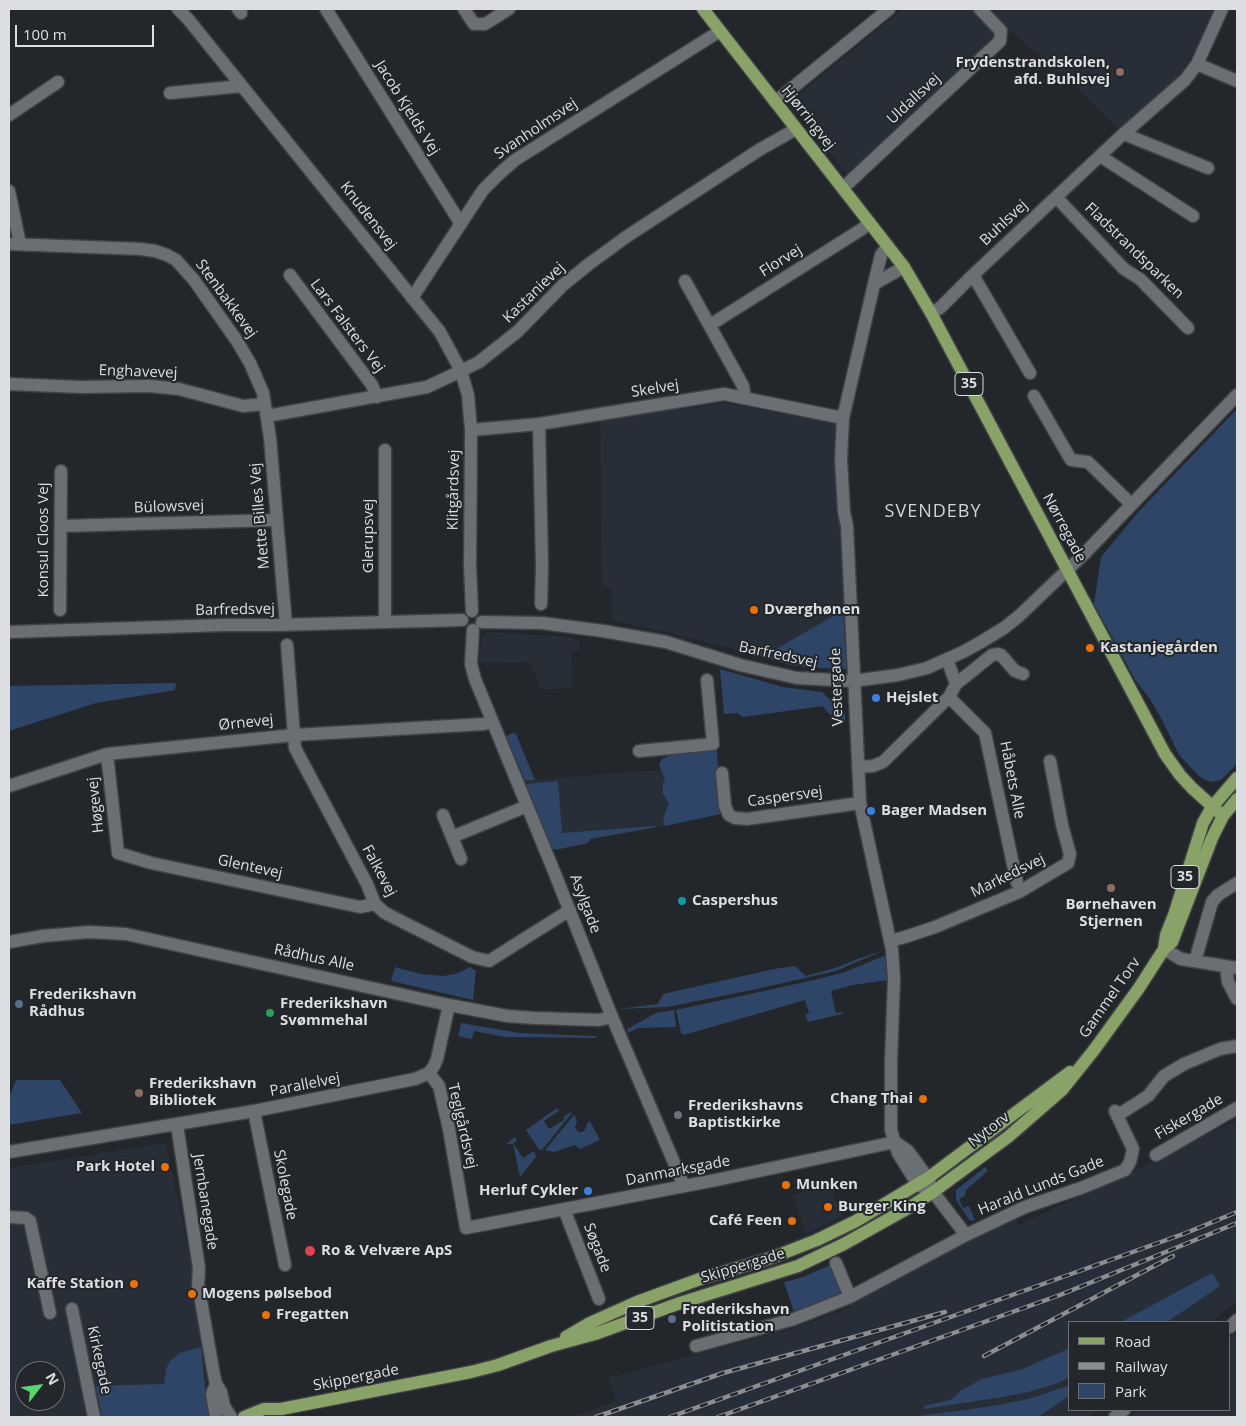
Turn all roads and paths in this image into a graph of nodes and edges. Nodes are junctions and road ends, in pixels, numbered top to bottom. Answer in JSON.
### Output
{"nodes":[{"id":1,"x":178,"y":9,"type":"edge"},
{"id":2,"x":326,"y":9,"type":"edge"},
{"id":3,"x":464,"y":9,"type":"edge"},
{"id":4,"x":508,"y":9,"type":"edge"},
{"id":5,"x":703,"y":9,"type":"edge"},
{"id":6,"x":889,"y":9,"type":"edge"},
{"id":7,"x":980,"y":9,"type":"edge"},
{"id":8,"x":1222,"y":9,"type":"edge"},
{"id":9,"x":185,"y":14,"type":"edge"},
{"id":10,"x":720,"y":31,"type":"junction"},
{"id":11,"x":1197,"y":64,"type":"junction"},
{"id":12,"x":1237,"y":81,"type":"edge"},
{"id":13,"x":58,"y":82,"type":"dead end"},
{"id":14,"x":242,"y":86,"type":"junction"},
{"id":15,"x":170,"y":93,"type":"dead end"},
{"id":16,"x":775,"y":102,"type":"junction"},
{"id":17,"x":9,"y":114,"type":"edge"},
{"id":18,"x":796,"y":129,"type":"junction"},
{"id":19,"x":1124,"y":134,"type":"junction"},
{"id":20,"x":1100,"y":156,"type":"junction"},
{"id":21,"x":1208,"y":168,"type":"dead end"},
{"id":22,"x":843,"y":188,"type":"junction"},
{"id":23,"x":9,"y":191,"type":"edge"},
{"id":24,"x":1056,"y":197,"type":"junction"},
{"id":25,"x":1193,"y":216,"type":"dead end"},
{"id":26,"x":869,"y":222,"type":"junction"},
{"id":27,"x":461,"y":224,"type":"junction"},
{"id":28,"x":14,"y":244,"type":"edge"},
{"id":29,"x":888,"y":246,"type":"junction"},
{"id":30,"x":904,"y":266,"type":"junction"},
{"id":31,"x":973,"y":274,"type":"junction"},
{"id":32,"x":290,"y":276,"type":"dead end"},
{"id":33,"x":685,"y":281,"type":"dead end"},
{"id":34,"x":874,"y":284,"type":"junction"},
{"id":35,"x":412,"y":298,"type":"junction"},
{"id":36,"x":931,"y":313,"type":"junction"},
{"id":37,"x":710,"y":326,"type":"junction"},
{"id":38,"x":1188,"y":328,"type":"dead end"},
{"id":39,"x":461,"y":371,"type":"junction"},
{"id":40,"x":1030,"y":373,"type":"dead end"},
{"id":41,"x":9,"y":384,"type":"edge"},
{"id":42,"x":1237,"y":395,"type":"edge"},
{"id":43,"x":1034,"y":396,"type":"dead end"},
{"id":44,"x":377,"y":397,"type":"junction"},
{"id":45,"x":745,"y":398,"type":"junction"},
{"id":46,"x":266,"y":410,"type":"junction"},
{"id":47,"x":843,"y":418,"type":"junction"},
{"id":48,"x":539,"y":424,"type":"junction"},
{"id":49,"x":471,"y":430,"type":"junction"},
{"id":50,"x":385,"y":450,"type":"dead end"},
{"id":51,"x":61,"y":471,"type":"dead end"},
{"id":52,"x":1131,"y":504,"type":"junction"},
{"id":53,"x":277,"y":520,"type":"junction"},
{"id":54,"x":61,"y":526,"type":"junction"},
{"id":55,"x":1067,"y":570,"type":"junction"},
{"id":56,"x":541,"y":604,"type":"dead end"},
{"id":57,"x":60,"y":610,"type":"dead end"},
{"id":58,"x":472,"y":611,"type":"junction"},
{"id":59,"x":462,"y":620,"type":"junction"},
{"id":60,"x":385,"y":622,"type":"junction"},
{"id":61,"x":286,"y":625,"type":"junction"},
{"id":62,"x":477,"y":626,"type":"junction"},
{"id":63,"x":9,"y":632,"type":"edge"},
{"id":64,"x":287,"y":645,"type":"dead end"},
{"id":65,"x":947,"y":659,"type":"junction"},
{"id":66,"x":1023,"y":674,"type":"dead end"},
{"id":67,"x":707,"y":680,"type":"dead end"},
{"id":68,"x":853,"y":681,"type":"junction"},
{"id":69,"x":956,"y":684,"type":"junction"},
{"id":70,"x":949,"y":697,"type":"junction"},
{"id":71,"x":492,"y":722,"type":"junction"},
{"id":72,"x":294,"y":735,"type":"junction"},
{"id":73,"x":639,"y":751,"type":"dead end"},
{"id":74,"x":107,"y":754,"type":"junction"},
{"id":75,"x":1050,"y":761,"type":"dead end"},
{"id":76,"x":858,"y":767,"type":"junction"},
{"id":77,"x":722,"y":773,"type":"dead end"},
{"id":78,"x":1237,"y":778,"type":"edge"},
{"id":79,"x":9,"y":786,"type":"edge"},
{"id":80,"x":1237,"y":799,"type":"edge"},
{"id":81,"x":860,"y":803,"type":"junction"},
{"id":82,"x":527,"y":806,"type":"junction"},
{"id":83,"x":1212,"y":807,"type":"junction"},
{"id":84,"x":443,"y":815,"type":"dead end"},
{"id":85,"x":1223,"y":816,"type":"junction"},
{"id":86,"x":452,"y":837,"type":"junction"},
{"id":87,"x":118,"y":853,"type":"joint"},
{"id":88,"x":461,"y":859,"type":"dead end"},
{"id":89,"x":1017,"y":883,"type":"dead end"},
{"id":90,"x":1237,"y":883,"type":"edge"},
{"id":91,"x":375,"y":904,"type":"junction"},
{"id":92,"x":570,"y":910,"type":"junction"},
{"id":93,"x":890,"y":940,"type":"junction"},
{"id":94,"x":9,"y":942,"type":"edge"},
{"id":95,"x":1164,"y":949,"type":"junction"},
{"id":96,"x":1195,"y":961,"type":"junction"},
{"id":97,"x":1232,"y":967,"type":"edge"},
{"id":98,"x":1237,"y":999,"type":"edge"},
{"id":99,"x":449,"y":1005,"type":"junction"},
{"id":100,"x":612,"y":1017,"type":"junction"},
{"id":101,"x":1237,"y":1046,"type":"edge"},
{"id":102,"x":429,"y":1072,"type":"junction"},
{"id":103,"x":1059,"y":1086,"type":"junction"},
{"id":104,"x":1237,"y":1108,"type":"edge"},
{"id":105,"x":254,"y":1111,"type":"junction"},
{"id":106,"x":177,"y":1124,"type":"junction"},
{"id":107,"x":895,"y":1142,"type":"junction"},
{"id":108,"x":9,"y":1152,"type":"edge"},
{"id":109,"x":1156,"y":1155,"type":"dead end"},
{"id":110,"x":923,"y":1182,"type":"junction"},
{"id":111,"x":684,"y":1186,"type":"junction"},
{"id":112,"x":934,"y":1192,"type":"junction"},
{"id":113,"x":564,"y":1209,"type":"junction"},
{"id":114,"x":9,"y":1217,"type":"edge"},
{"id":115,"x":466,"y":1228,"type":"joint"},
{"id":116,"x":966,"y":1235,"type":"junction"},
{"id":117,"x":836,"y":1263,"type":"dead end"},
{"id":118,"x":285,"y":1265,"type":"dead end"},
{"id":119,"x":850,"y":1297,"type":"junction"},
{"id":120,"x":599,"y":1299,"type":"dead end"},
{"id":121,"x":72,"y":1309,"type":"dead end"},
{"id":122,"x":50,"y":1314,"type":"dead end"},
{"id":123,"x":551,"y":1346,"type":"junction"},
{"id":124,"x":696,"y":1346,"type":"dead end"},
{"id":125,"x":216,"y":1384,"type":"junction"},
{"id":126,"x":281,"y":1409,"type":"junction"},
{"id":127,"x":94,"y":1417,"type":"edge"},
{"id":128,"x":216,"y":1417,"type":"edge"},
{"id":129,"x":231,"y":1417,"type":"edge"},
{"id":130,"x":244,"y":1417,"type":"edge"},
{"id":131,"x":268,"y":1417,"type":"edge"}],
"edges":[{"from":1,"to":9,"type":"street","name":"Knudensvej"},
{"from":2,"to":27,"type":"street","name":"Jacob Kjelds Vej"},
{"from":3,"to":4,"type":"street"},
{"from":5,"to":10,"type":"main road","name":"Hjørringvej","number":"35"},
{"from":6,"to":16,"type":"street"},
{"from":7,"to":22,"type":"street","name":"Uldallsvej"},
{"from":8,"to":11,"type":"street","name":"Buhlsvej"},
{"from":9,"to":14,"type":"street","name":"Knudensvej"},
{"from":10,"to":16,"type":"main road","name":"Hjørringvej","number":"35"},
{"from":10,"to":27,"type":"street","name":"Svanholmsvej"},
{"from":11,"to":12,"type":"street"},
{"from":11,"to":19,"type":"street","name":"Buhlsvej"},
{"from":13,"to":17,"type":"street"},
{"from":14,"to":15,"type":"street"},
{"from":14,"to":35,"type":"street","name":"Knudensvej"},
{"from":16,"to":18,"type":"main road","name":"Hjørringvej","number":"35"},
{"from":18,"to":22,"type":"main road","name":"Hjørringvej","number":"35"},
{"from":18,"to":39,"type":"street","name":"Kastanievej"},
{"from":19,"to":20,"type":"street","name":"Buhlsvej"},
{"from":19,"to":21,"type":"street"},
{"from":20,"to":24,"type":"street","name":"Buhlsvej"},
{"from":20,"to":25,"type":"street"},
{"from":22,"to":26,"type":"main road","name":"Hjørringvej","number":"35"},
{"from":23,"to":28,"type":"street"},
{"from":24,"to":31,"type":"street","name":"Buhlsvej"},
{"from":24,"to":38,"type":"street","name":"Fladstrandsparken"},
{"from":26,"to":29,"type":"main road","name":"Hjørringvej","number":"35"},
{"from":26,"to":37,"type":"street","name":"Florvej"},
{"from":27,"to":35,"type":"street","name":"Svanholmsvej"},
{"from":28,"to":46,"type":"street","name":"Stenbakkevej"},
{"from":29,"to":30,"type":"main road","name":"Nørregade","number":"35"},
{"from":29,"to":34,"type":"street","name":"Vestergade"},
{"from":30,"to":34,"type":"street"},
{"from":30,"to":36,"type":"main road","name":"Nørregade","number":"35"},
{"from":31,"to":36,"type":"street","name":"Buhlsvej"},
{"from":31,"to":40,"type":"street"},
{"from":32,"to":44,"type":"street","name":"Lars Falsters Vej"},
{"from":33,"to":37,"type":"street"},
{"from":34,"to":47,"type":"street","name":"Vestergade"},
{"from":35,"to":39,"type":"street","name":"Knudensvej"},
{"from":36,"to":55,"type":"main road","name":"Nørregade","number":"35"},
{"from":37,"to":45,"type":"street"},
{"from":39,"to":44,"type":"street","name":"Kastanievej"},
{"from":39,"to":49,"type":"street","name":"Klitgårdsvej"},
{"from":41,"to":46,"type":"street","name":"Enghavevej"},
{"from":42,"to":52,"type":"street","name":"Barfredsvej"},
{"from":43,"to":52,"type":"street"},
{"from":44,"to":46,"type":"street","name":"Kastanievej"},
{"from":45,"to":47,"type":"street","name":"Skelvej"},
{"from":45,"to":48,"type":"street","name":"Skelvej"},
{"from":46,"to":53,"type":"street","name":"Mette Billes Vej"},
{"from":47,"to":68,"type":"street","name":"Vestergade"},
{"from":48,"to":49,"type":"street","name":"Skelvej"},
{"from":48,"to":56,"type":"street"},
{"from":49,"to":58,"type":"street","name":"Klitgårdsvej"},
{"from":50,"to":60,"type":"street","name":"Glerupsvej"},
{"from":51,"to":54,"type":"street","name":"Konsul Cloos Vej"},
{"from":52,"to":55,"type":"street","name":"Barfredsvej"},
{"from":53,"to":54,"type":"street","name":"Bülowsvej"},
{"from":53,"to":61,"type":"street","name":"Mette Billes Vej"},
{"from":54,"to":57,"type":"street","name":"Konsul Cloos Vej"},
{"from":55,"to":65,"type":"street","name":"Barfredsvej"},
{"from":55,"to":83,"type":"main road","name":"Nørregade","number":"35"},
{"from":58,"to":59,"type":"street"},
{"from":58,"to":62,"type":"street"},
{"from":59,"to":60,"type":"street","name":"Barfredsvej"},
{"from":59,"to":62,"type":"street"},
{"from":60,"to":61,"type":"street","name":"Barfredsvej"},
{"from":61,"to":63,"type":"street","name":"Barfredsvej"},
{"from":62,"to":68,"type":"street","name":"Barfredsvej"},
{"from":62,"to":71,"type":"street","name":"Asylgade"},
{"from":64,"to":72,"type":"street","name":"Falkevej"},
{"from":65,"to":68,"type":"street","name":"Barfredsvej"},
{"from":65,"to":69,"type":"street"},
{"from":66,"to":69,"type":"street"},
{"from":67,"to":73,"type":"street"},
{"from":68,"to":76,"type":"street","name":"Vestergade"},
{"from":69,"to":70,"type":"street"},
{"from":70,"to":76,"type":"street"},
{"from":70,"to":89,"type":"street","name":"Håbets Alle"},
{"from":71,"to":72,"type":"street","name":"Ørnevej"},
{"from":71,"to":82,"type":"street","name":"Asylgade"},
{"from":72,"to":74,"type":"street","name":"Ørnevej"},
{"from":72,"to":91,"type":"street","name":"Falkevej"},
{"from":74,"to":79,"type":"street","name":"Ørnevej"},
{"from":74,"to":87,"type":"street","name":"Høgevej"},
{"from":75,"to":93,"type":"street","name":"Markedsvej"},
{"from":76,"to":81,"type":"street","name":"Vestergade"},
{"from":77,"to":81,"type":"street","name":"Caspersvej"},
{"from":78,"to":83,"type":"main road","name":"Gammel Torv"},
{"from":80,"to":85,"type":"main road","name":"Gammel Torv"},
{"from":81,"to":93,"type":"street","name":"Vestergade"},
{"from":82,"to":86,"type":"street"},
{"from":82,"to":92,"type":"street","name":"Asylgade"},
{"from":83,"to":85,"type":"main road","name":"Nørregade","number":"35"},
{"from":83,"to":95,"type":"main road","name":"Gammel Torv","number":"35"},
{"from":84,"to":86,"type":"street"},
{"from":85,"to":95,"type":"main road","name":"Gammel Torv","number":"35"},
{"from":86,"to":88,"type":"street"},
{"from":87,"to":91,"type":"street","name":"Glentevej"},
{"from":90,"to":96,"type":"street"},
{"from":91,"to":92,"type":"street","name":"Falkevej"},
{"from":92,"to":100,"type":"street","name":"Asylgade"},
{"from":93,"to":107,"type":"street","name":"Vestergade"},
{"from":94,"to":99,"type":"street","name":"Rådhus Alle"},
{"from":95,"to":96,"type":"street"},
{"from":95,"to":103,"type":"main road","name":"Gammel Torv","number":"35"},
{"from":96,"to":97,"type":"street"},
{"from":97,"to":98,"type":"street"},
{"from":99,"to":100,"type":"street","name":"Rådhus Alle"},
{"from":99,"to":102,"type":"street","name":"Teglgårdsvej"},
{"from":100,"to":111,"type":"street","name":"Asylgade"},
{"from":101,"to":116,"type":"street","name":"Harald Lunds Gade"},
{"from":102,"to":105,"type":"street","name":"Parallelvej"},
{"from":102,"to":115,"type":"street","name":"Teglgårdsvej"},
{"from":103,"to":110,"type":"main road","name":"Nytorv","number":"35"},
{"from":103,"to":112,"type":"main road","name":"Nytorv","number":"35"},
{"from":104,"to":109,"type":"street","name":"Fiskergade"},
{"from":105,"to":106,"type":"street","name":"Parallelvej"},
{"from":105,"to":118,"type":"street","name":"Skolegade"},
{"from":106,"to":108,"type":"street","name":"Parallelvej"},
{"from":106,"to":125,"type":"street","name":"Jernbanegade"},
{"from":107,"to":110,"type":"street"},
{"from":107,"to":111,"type":"street","name":"Danmarksgade"},
{"from":110,"to":112,"type":"street"},
{"from":110,"to":123,"type":"main road","name":"Skippergade","number":"35"},
{"from":111,"to":113,"type":"street","name":"Danmarksgade"},
{"from":112,"to":116,"type":"street","name":"Harald Lunds Gade"},
{"from":112,"to":123,"type":"main road","name":"Skippergade","number":"35"},
{"from":113,"to":115,"type":"street","name":"Danmarksgade"},
{"from":113,"to":120,"type":"street","name":"Søgade"},
{"from":114,"to":122,"type":"street"},
{"from":116,"to":119,"type":"street","name":"Harald Lunds Gade"},
{"from":117,"to":119,"type":"street"},
{"from":119,"to":124,"type":"street","name":"Harald Lunds Gade"},
{"from":121,"to":127,"type":"street","name":"Kirkegade"},
{"from":123,"to":126,"type":"main road","name":"Skippergade","number":"35"},
{"from":125,"to":128,"type":"street"},
{"from":125,"to":129,"type":"street"},
{"from":126,"to":130,"type":"main road","name":"Skippergade","number":"35"},
{"from":126,"to":131,"type":"main road","name":"Skippergade","number":"35"}]}
